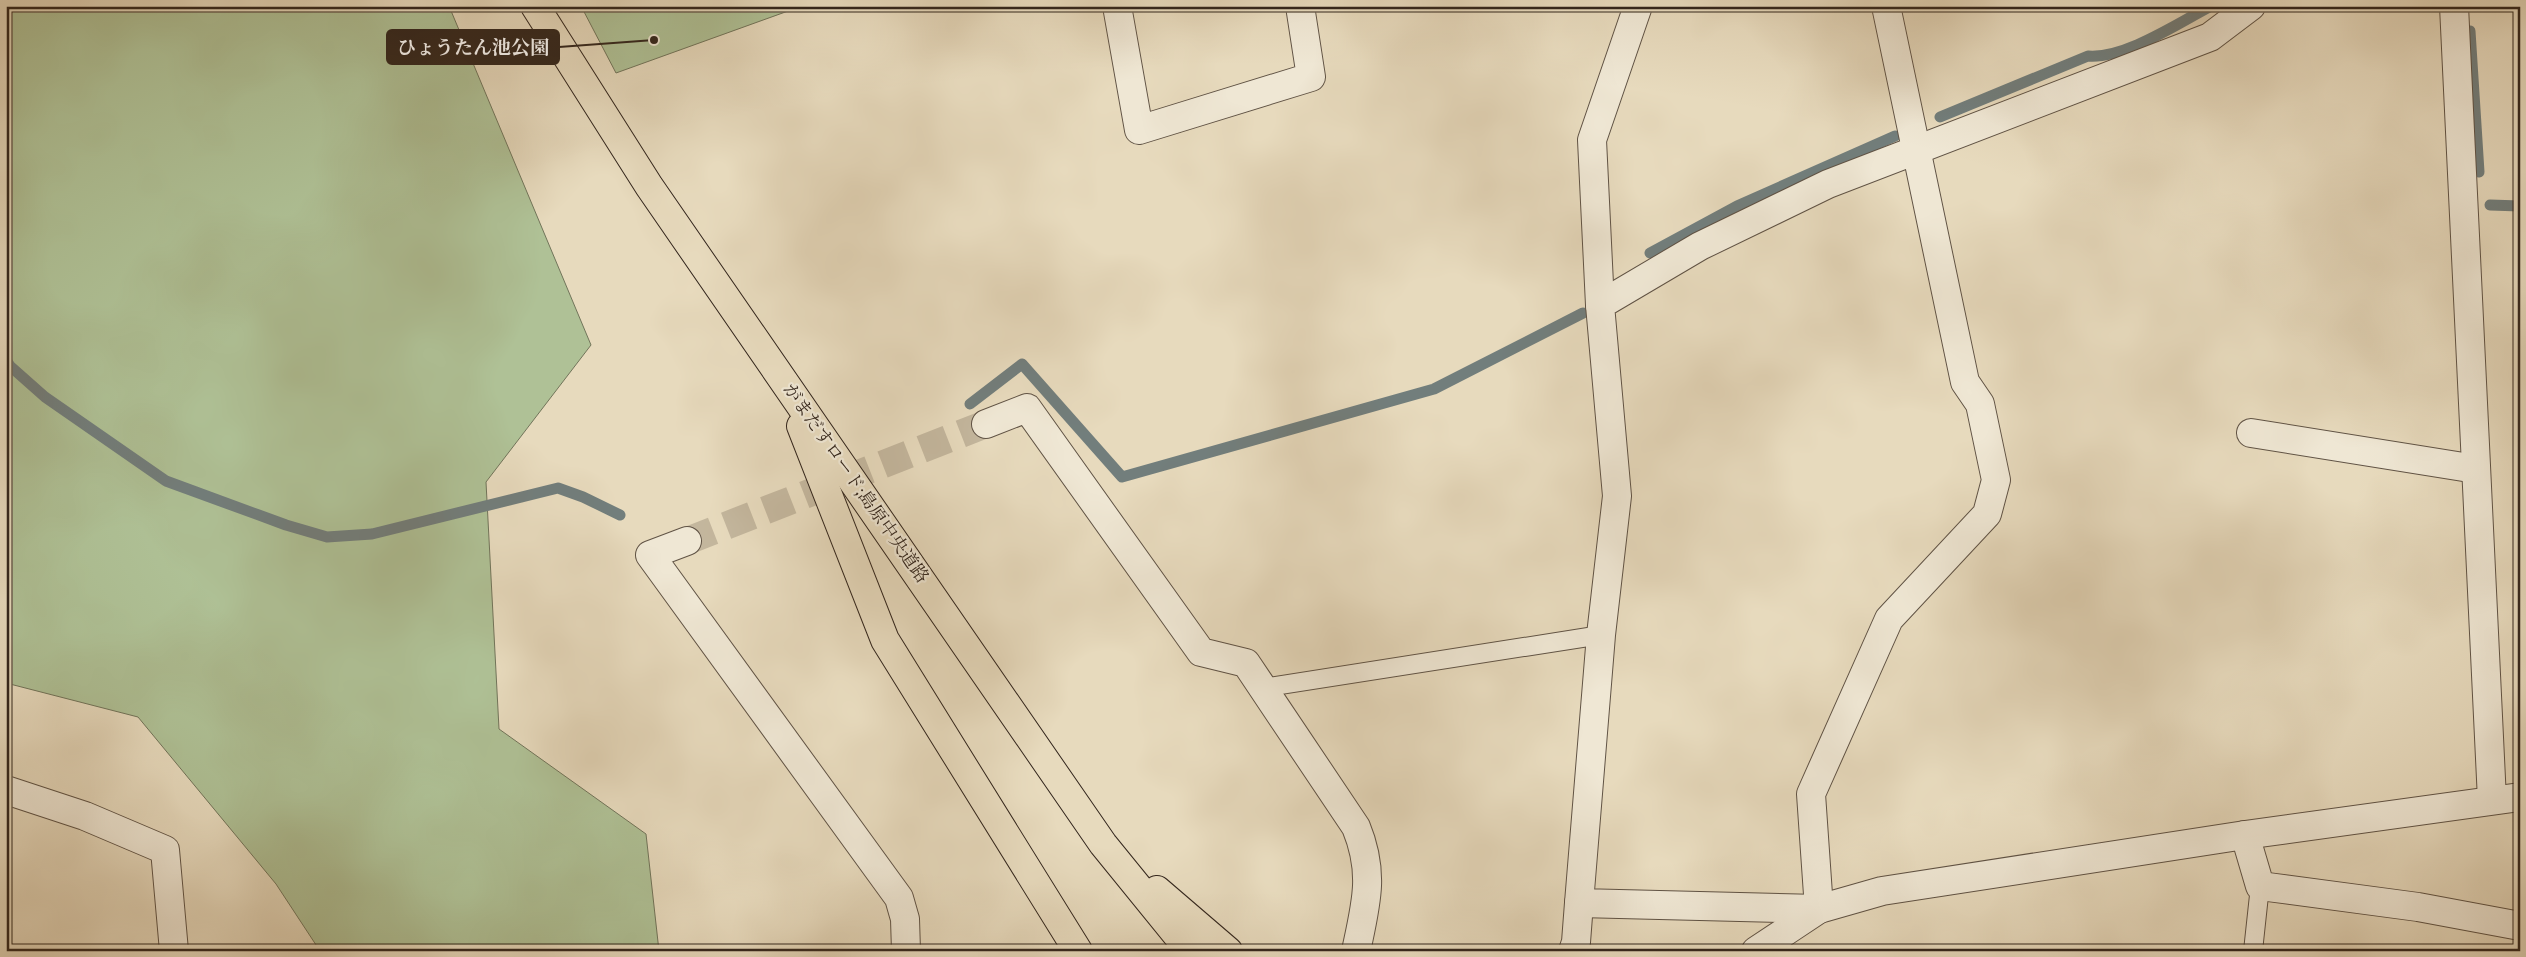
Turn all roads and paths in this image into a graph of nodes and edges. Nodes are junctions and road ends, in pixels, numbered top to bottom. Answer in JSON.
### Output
{"nodes":[{"id":1,"x":535,"y":6,"type":"edge"},
{"id":2,"x":1117,"y":6,"type":"edge"},
{"id":3,"x":1300,"y":6,"type":"edge"},
{"id":4,"x":1638,"y":6,"type":"edge"},
{"id":5,"x":1886,"y":6,"type":"edge"},
{"id":6,"x":2251,"y":6,"type":"edge"},
{"id":7,"x":2454,"y":6,"type":"edge"},
{"id":8,"x":1916,"y":150,"type":"junction"},
{"id":9,"x":1600,"y":305,"type":"junction"},
{"id":10,"x":784,"y":382,"type":"junction"},
{"id":11,"x":986,"y":424,"type":"tunnel mouth"},
{"id":12,"x":2251,"y":434,"type":"dead end"},
{"id":13,"x":2476,"y":469,"type":"junction"},
{"id":14,"x":687,"y":541,"type":"tunnel mouth"},
{"id":15,"x":1600,"y":635,"type":"junction"},
{"id":16,"x":1262,"y":688,"type":"junction"},
{"id":17,"x":6,"y":790,"type":"edge"},
{"id":18,"x":2520,"y":797,"type":"edge"},
{"id":19,"x":2492,"y":800,"type":"junction"},
{"id":20,"x":2245,"y":834,"type":"junction"},
{"id":21,"x":1103,"y":844,"type":"junction"},
{"id":22,"x":2260,"y":886,"type":"junction"},
{"id":23,"x":1579,"y":903,"type":"junction"},
{"id":24,"x":1819,"y":909,"type":"junction"},
{"id":25,"x":2520,"y":926,"type":"edge"},
{"id":26,"x":174,"y":951,"type":"edge"},
{"id":27,"x":906,"y":951,"type":"edge"},
{"id":28,"x":1078,"y":951,"type":"edge"},
{"id":29,"x":1190,"y":951,"type":"edge"},
{"id":30,"x":1228,"y":951,"type":"edge"},
{"id":31,"x":1356,"y":951,"type":"edge"},
{"id":32,"x":1573,"y":951,"type":"edge"},
{"id":33,"x":1756,"y":951,"type":"edge"},
{"id":34,"x":2252,"y":951,"type":"edge"}],
"edges":[{"from":1,"to":10,"type":"highway","name":"がまだすロード;島原中央道路"},
{"from":2,"to":3,"type":"street"},
{"from":4,"to":9,"type":"street"},
{"from":5,"to":8,"type":"street"},
{"from":6,"to":8,"type":"street"},
{"from":7,"to":13,"type":"street"},
{"from":8,"to":9,"type":"street"},
{"from":8,"to":24,"type":"street"},
{"from":9,"to":15,"type":"street"},
{"from":10,"to":21,"type":"highway","name":"がまだすロード;島原中央道路"},
{"from":10,"to":28,"type":"highway"},
{"from":11,"to":16,"type":"street"},
{"from":12,"to":13,"type":"street"},
{"from":13,"to":19,"type":"street"},
{"from":14,"to":27,"type":"street"},
{"from":15,"to":16,"type":"lane"},
{"from":15,"to":23,"type":"street"},
{"from":16,"to":31,"type":"street"},
{"from":17,"to":26,"type":"street"},
{"from":18,"to":19,"type":"street"},
{"from":19,"to":20,"type":"street"},
{"from":20,"to":22,"type":"street"},
{"from":20,"to":24,"type":"street"},
{"from":21,"to":29,"type":"highway","name":"がまだすロード;島原中央道路"},
{"from":21,"to":30,"type":"highway"},
{"from":22,"to":25,"type":"street"},
{"from":22,"to":34,"type":"lane"},
{"from":23,"to":24,"type":"street"},
{"from":23,"to":32,"type":"street"},
{"from":24,"to":33,"type":"street"}]}
